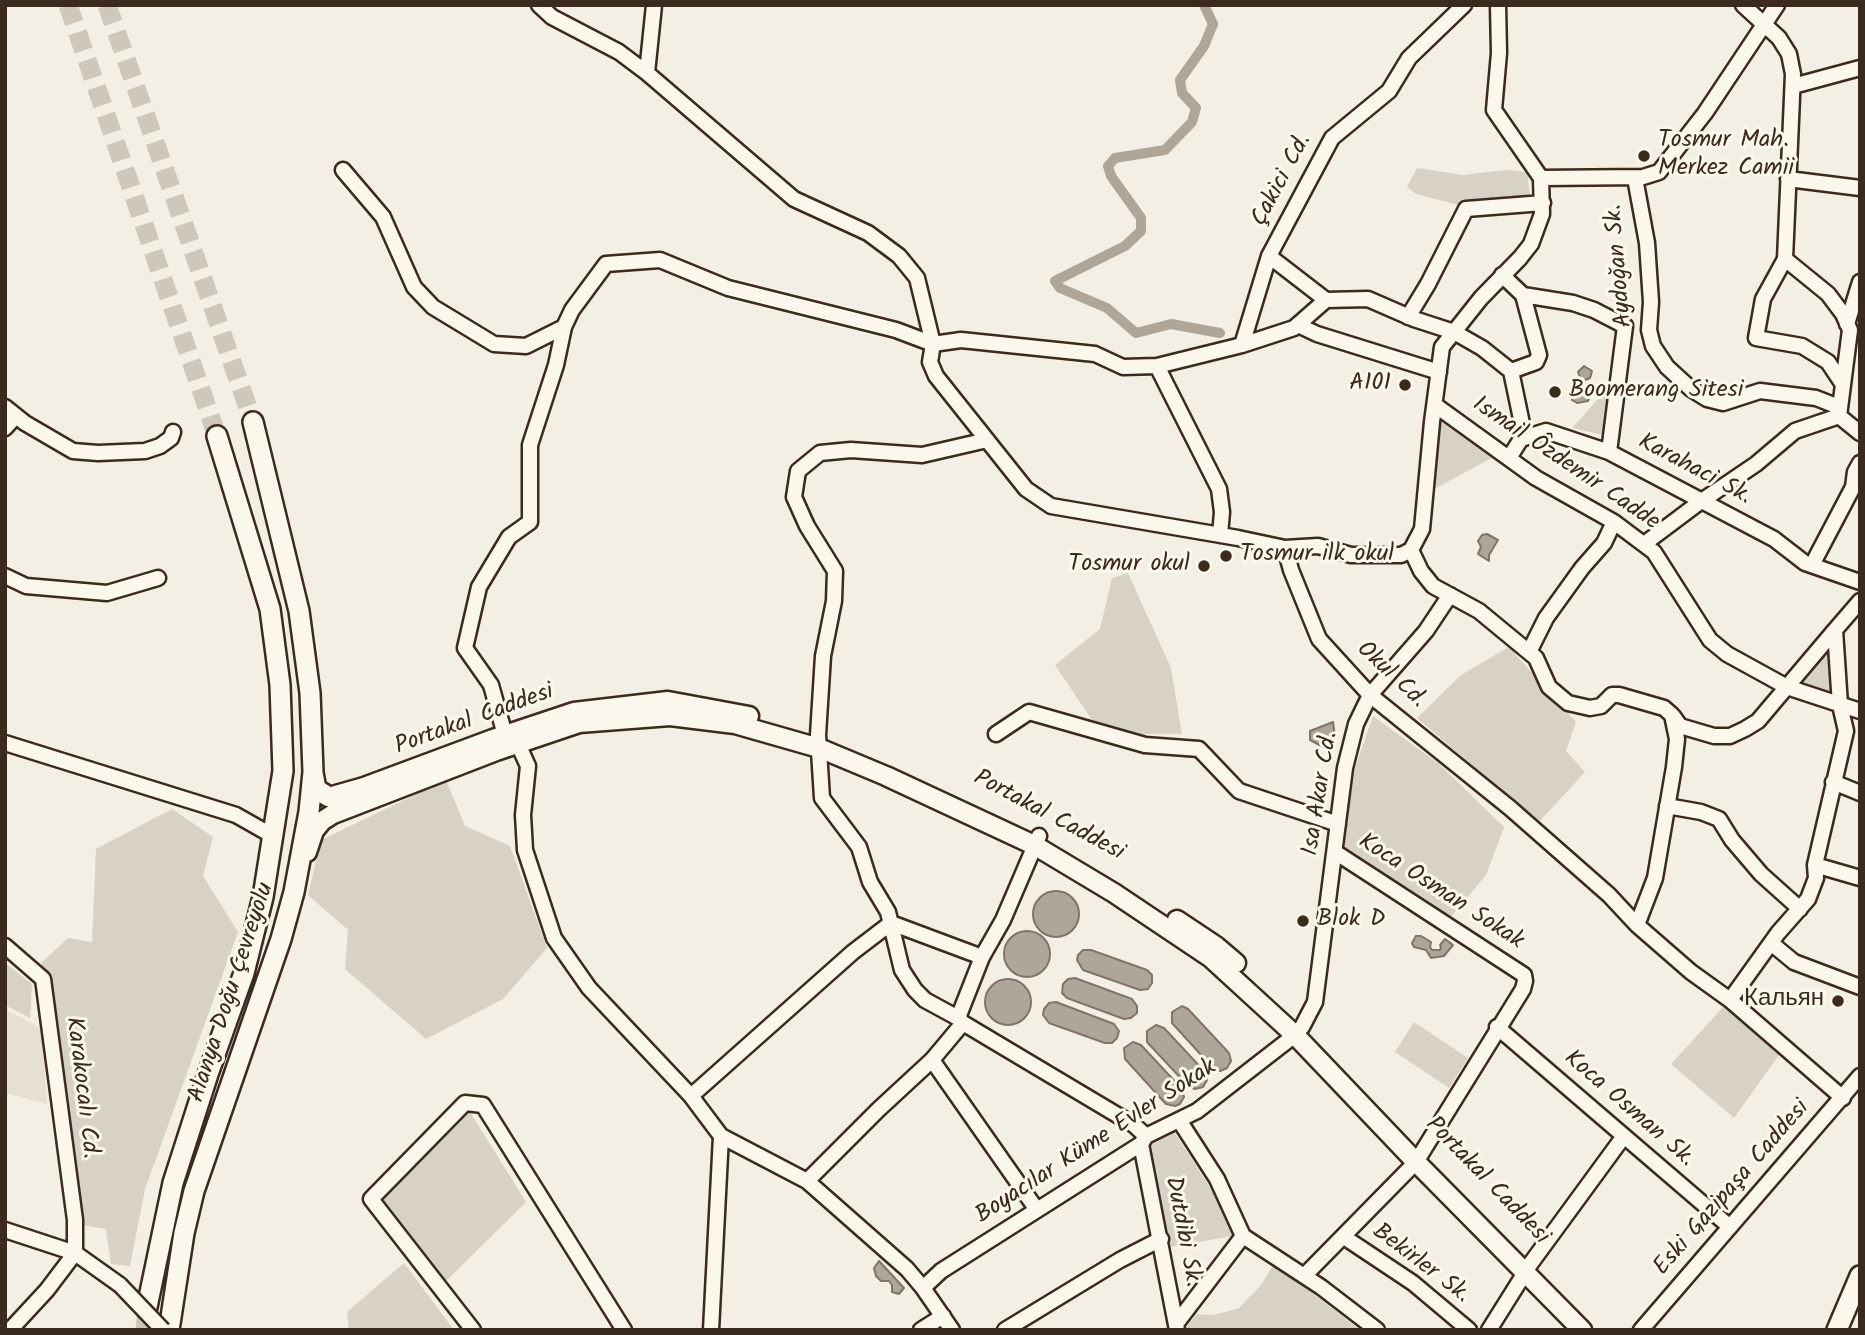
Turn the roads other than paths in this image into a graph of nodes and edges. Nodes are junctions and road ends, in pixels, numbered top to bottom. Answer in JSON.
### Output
{"nodes":[{"id":1,"x":539,"y":5,"type":"edge"},
{"id":2,"x":654,"y":5,"type":"edge"},
{"id":3,"x":1464,"y":5,"type":"edge"},
{"id":4,"x":1499,"y":5,"type":"edge"},
{"id":5,"x":1743,"y":5,"type":"edge"},
{"id":6,"x":1777,"y":5,"type":"edge"},
{"id":7,"x":1764,"y":24,"type":"junction"},
{"id":8,"x":1860,"y":68,"type":"edge"},
{"id":9,"x":647,"y":73,"type":"junction"},
{"id":10,"x":1793,"y":86,"type":"junction"},
{"id":11,"x":343,"y":170,"type":"dead end"},
{"id":12,"x":1635,"y":177,"type":"junction"},
{"id":13,"x":1541,"y":178,"type":"junction"},
{"id":14,"x":1788,"y":179,"type":"junction"},
{"id":15,"x":1860,"y":188,"type":"edge"},
{"id":16,"x":1543,"y":202,"type":"junction"},
{"id":17,"x":1269,"y":256,"type":"junction"},
{"id":18,"x":1784,"y":259,"type":"junction"},
{"id":19,"x":1502,"y":275,"type":"junction"},
{"id":20,"x":1860,"y":282,"type":"edge"},
{"id":21,"x":1523,"y":295,"type":"junction"},
{"id":22,"x":1326,"y":300,"type":"junction"},
{"id":23,"x":1408,"y":317,"type":"junction"},
{"id":24,"x":1847,"y":324,"type":"junction"},
{"id":25,"x":1298,"y":325,"type":"junction"},
{"id":26,"x":1625,"y":326,"type":"junction"},
{"id":27,"x":564,"y":327,"type":"junction"},
{"id":28,"x":1649,"y":330,"type":"junction"},
{"id":29,"x":1454,"y":332,"type":"junction"},
{"id":30,"x":933,"y":344,"type":"junction"},
{"id":31,"x":1242,"y":345,"type":"junction"},
{"id":32,"x":1157,"y":366,"type":"junction"},
{"id":33,"x":1511,"y":371,"type":"junction"},
{"id":34,"x":1439,"y":372,"type":"junction"},
{"id":35,"x":1842,"y":383,"type":"junction"},
{"id":36,"x":1435,"y":405,"type":"junction"},
{"id":37,"x":11,"y":411,"type":"edge"},
{"id":38,"x":1839,"y":412,"type":"junction"},
{"id":39,"x":253,"y":422,"type":"tunnel mouth"},
{"id":40,"x":5,"y":428,"type":"edge"},
{"id":41,"x":173,"y":432,"type":"dead end"},
{"id":42,"x":1860,"y":433,"type":"edge"},
{"id":43,"x":217,"y":436,"type":"tunnel mouth"},
{"id":44,"x":1524,"y":438,"type":"junction"},
{"id":45,"x":987,"y":440,"type":"junction"},
{"id":46,"x":1609,"y":452,"type":"junction"},
{"id":47,"x":1509,"y":458,"type":"junction"},
{"id":48,"x":1860,"y":463,"type":"edge"},
{"id":49,"x":1856,"y":490,"type":"edge"},
{"id":50,"x":1700,"y":502,"type":"junction"},
{"id":51,"x":1614,"y":522,"type":"junction"},
{"id":52,"x":1220,"y":535,"type":"junction"},
{"id":53,"x":1644,"y":544,"type":"junction"},
{"id":54,"x":1285,"y":548,"type":"junction"},
{"id":55,"x":1411,"y":550,"type":"junction"},
{"id":56,"x":1812,"y":565,"type":"junction"},
{"id":57,"x":5,"y":576,"type":"edge"},
{"id":58,"x":158,"y":578,"type":"dead end"},
{"id":59,"x":1860,"y":582,"type":"edge"},
{"id":60,"x":1450,"y":595,"type":"junction"},
{"id":61,"x":1860,"y":601,"type":"edge"},
{"id":62,"x":1836,"y":630,"type":"junction"},
{"id":63,"x":1530,"y":652,"type":"junction"},
{"id":64,"x":1787,"y":687,"type":"junction"},
{"id":65,"x":1370,"y":695,"type":"junction"},
{"id":66,"x":1840,"y":705,"type":"junction"},
{"id":67,"x":1860,"y":711,"type":"edge"},
{"id":68,"x":1672,"y":715,"type":"junction"},
{"id":69,"x":996,"y":734,"type":"dead end"},
{"id":70,"x":511,"y":740,"type":"junction"},
{"id":71,"x":818,"y":742,"type":"junction"},
{"id":72,"x":5,"y":743,"type":"edge"},
{"id":73,"x":313,"y":772,"type":"junction"},
{"id":74,"x":1833,"y":782,"type":"junction"},
{"id":75,"x":1860,"y":793,"type":"edge"},
{"id":76,"x":331,"y":806,"type":"junction"},
{"id":77,"x":1667,"y":806,"type":"junction"},
{"id":78,"x":1339,"y":824,"type":"junction"},
{"id":79,"x":273,"y":836,"type":"junction"},
{"id":80,"x":1037,"y":841,"type":"junction"},
{"id":81,"x":1335,"y":852,"type":"junction"},
{"id":82,"x":1815,"y":865,"type":"junction"},
{"id":83,"x":1860,"y":878,"type":"edge"},
{"id":84,"x":294,"y":892,"type":"junction"},
{"id":85,"x":1800,"y":909,"type":"junction"},
{"id":86,"x":891,"y":923,"type":"junction"},
{"id":87,"x":1637,"y":925,"type":"junction"},
{"id":88,"x":1771,"y":943,"type":"junction"},
{"id":89,"x":5,"y":946,"type":"edge"},
{"id":90,"x":982,"y":957,"type":"junction"},
{"id":91,"x":1860,"y":987,"type":"edge"},
{"id":92,"x":1730,"y":1000,"type":"junction"},
{"id":93,"x":960,"y":1020,"type":"junction"},
{"id":94,"x":1497,"y":1027,"type":"junction"},
{"id":95,"x":1299,"y":1031,"type":"junction"},
{"id":96,"x":932,"y":1060,"type":"junction"},
{"id":97,"x":1860,"y":1076,"type":"edge"},
{"id":98,"x":691,"y":1096,"type":"junction"},
{"id":99,"x":1843,"y":1098,"type":"junction"},
{"id":100,"x":1179,"y":1119,"type":"junction"},
{"id":101,"x":721,"y":1136,"type":"junction"},
{"id":102,"x":1624,"y":1136,"type":"junction"},
{"id":103,"x":1144,"y":1140,"type":"junction"},
{"id":104,"x":1420,"y":1157,"type":"junction"},
{"id":105,"x":807,"y":1181,"type":"junction"},
{"id":106,"x":1037,"y":1210,"type":"junction"},
{"id":107,"x":1730,"y":1227,"type":"junction"},
{"id":108,"x":5,"y":1230,"type":"edge"},
{"id":109,"x":1244,"y":1236,"type":"junction"},
{"id":110,"x":1344,"y":1237,"type":"junction"},
{"id":111,"x":1161,"y":1239,"type":"junction"},
{"id":112,"x":75,"y":1253,"type":"junction"},
{"id":113,"x":1528,"y":1268,"type":"junction"},
{"id":114,"x":1304,"y":1276,"type":"junction"},
{"id":115,"x":1860,"y":1276,"type":"edge"},
{"id":116,"x":923,"y":1287,"type":"junction"},
{"id":117,"x":119,"y":1290,"type":"junction"},
{"id":118,"x":147,"y":1307,"type":"tunnel mouth"},
{"id":119,"x":943,"y":1316,"type":"junction"},
{"id":120,"x":1176,"y":1327,"type":"edge"},
{"id":121,"x":10,"y":1330,"type":"edge"},
{"id":122,"x":151,"y":1330,"type":"edge"},
{"id":123,"x":163,"y":1330,"type":"edge"},
{"id":124,"x":169,"y":1330,"type":"edge"},
{"id":125,"x":473,"y":1330,"type":"edge"},
{"id":126,"x":624,"y":1330,"type":"edge"},
{"id":127,"x":711,"y":1330,"type":"edge"},
{"id":128,"x":921,"y":1330,"type":"edge"},
{"id":129,"x":952,"y":1330,"type":"edge"},
{"id":130,"x":1005,"y":1330,"type":"edge"},
{"id":131,"x":1377,"y":1330,"type":"edge"},
{"id":132,"x":1469,"y":1330,"type":"edge"},
{"id":133,"x":1489,"y":1330,"type":"edge"},
{"id":134,"x":1582,"y":1330,"type":"edge"},
{"id":135,"x":1597,"y":1330,"type":"edge"},
{"id":136,"x":1641,"y":1330,"type":"edge"},
{"id":137,"x":1837,"y":1330,"type":"edge"}],
"edges":[{"from":1,"to":9,"type":"street"},
{"from":2,"to":9,"type":"street"},
{"from":3,"to":17,"type":"street","name":"Çakici Cd."},
{"from":4,"to":13,"type":"street"},
{"from":5,"to":7,"type":"street"},
{"from":6,"to":7,"type":"street"},
{"from":7,"to":10,"type":"street"},
{"from":7,"to":12,"type":"street"},
{"from":8,"to":10,"type":"street"},
{"from":9,"to":30,"type":"street"},
{"from":10,"to":14,"type":"street"},
{"from":11,"to":27,"type":"street"},
{"from":12,"to":13,"type":"street"},
{"from":12,"to":28,"type":"street","name":"Aydoğan Sk."},
{"from":13,"to":16,"type":"street"},
{"from":14,"to":15,"type":"street"},
{"from":14,"to":18,"type":"street"},
{"from":16,"to":19,"type":"street"},
{"from":16,"to":23,"type":"street"},
{"from":17,"to":22,"type":"street"},
{"from":17,"to":31,"type":"street","name":"Çakici Cd."},
{"from":18,"to":24,"type":"street"},
{"from":18,"to":35,"type":"street"},
{"from":19,"to":21,"type":"street"},
{"from":19,"to":29,"type":"street"},
{"from":20,"to":24,"type":"street"},
{"from":21,"to":26,"type":"street"},
{"from":21,"to":33,"type":"street"},
{"from":22,"to":23,"type":"street"},
{"from":22,"to":25,"type":"street"},
{"from":23,"to":29,"type":"street"},
{"from":24,"to":35,"type":"street"},
{"from":25,"to":31,"type":"street"},
{"from":25,"to":34,"type":"street"},
{"from":26,"to":28,"type":"street"},
{"from":26,"to":46,"type":"street"},
{"from":27,"to":30,"type":"street"},
{"from":27,"to":70,"type":"street"},
{"from":28,"to":38,"type":"street","name":"Aydoğan Sk."},
{"from":29,"to":33,"type":"street"},
{"from":29,"to":34,"type":"street"},
{"from":30,"to":32,"type":"street"},
{"from":30,"to":45,"type":"street"},
{"from":31,"to":32,"type":"street"},
{"from":32,"to":52,"type":"street"},
{"from":33,"to":44,"type":"street"},
{"from":34,"to":36,"type":"street"},
{"from":35,"to":38,"type":"street"},
{"from":36,"to":47,"type":"street","name":"Ismail Ôzdemir Cadde"},
{"from":36,"to":55,"type":"street"},
{"from":37,"to":40,"type":"street"},
{"from":37,"to":41,"type":"street"},
{"from":38,"to":42,"type":"street"},
{"from":38,"to":50,"type":"street"},
{"from":39,"to":73,"type":"highway","name":"Alanya Doğu Çevreyolu"},
{"from":43,"to":79,"type":"highway","name":"Alanya Doğu Çevreyolu"},
{"from":44,"to":46,"type":"street","name":"Karahaci Sk."},
{"from":44,"to":47,"type":"street"},
{"from":45,"to":52,"type":"street"},
{"from":45,"to":71,"type":"street"},
{"from":46,"to":50,"type":"street","name":"Karahaci Sk."},
{"from":47,"to":51,"type":"street","name":"Ismail Ôzdemir Cadde"},
{"from":48,"to":49,"type":"street"},
{"from":49,"to":56,"type":"street"},
{"from":50,"to":53,"type":"street"},
{"from":50,"to":56,"type":"street","name":"Karahaci Sk."},
{"from":51,"to":53,"type":"street","name":"Ismail Ôzdemir Cadde"},
{"from":51,"to":63,"type":"street"},
{"from":52,"to":54,"type":"street"},
{"from":53,"to":64,"type":"street","name":"Ismail Ôzdemir Cadde"},
{"from":54,"to":55,"type":"street"},
{"from":54,"to":65,"type":"street","name":"Okul Cd."},
{"from":55,"to":60,"type":"street"},
{"from":56,"to":59,"type":"street","name":"Karahaci Sk."},
{"from":57,"to":58,"type":"street"},
{"from":60,"to":63,"type":"street"},
{"from":60,"to":65,"type":"street","name":"Isa Akar Cd."},
{"from":61,"to":62,"type":"street"},
{"from":62,"to":64,"type":"street"},
{"from":62,"to":66,"type":"street"},
{"from":63,"to":68,"type":"street"},
{"from":64,"to":66,"type":"street","name":"Ismail Ôzdemir Cadde"},
{"from":64,"to":68,"type":"street"},
{"from":65,"to":78,"type":"street","name":"Isa Akar Cd."},
{"from":65,"to":87,"type":"street","name":"Okul Cd."},
{"from":66,"to":67,"type":"street","name":"Ismail Ôzdemir Cadde"},
{"from":66,"to":74,"type":"street"},
{"from":68,"to":77,"type":"street"},
{"from":69,"to":78,"type":"street"},
{"from":70,"to":71,"type":"main road","name":"Portakal Caddesi"},
{"from":70,"to":76,"type":"main road","name":"Portakal Caddesi"},
{"from":70,"to":98,"type":"street"},
{"from":71,"to":80,"type":"main road","name":"Portakal Caddesi"},
{"from":71,"to":86,"type":"street"},
{"from":72,"to":79,"type":"street"},
{"from":73,"to":76,"type":"highway"},
{"from":73,"to":84,"type":"highway","name":"Alanya Doğu Çevreyolu"},
{"from":74,"to":75,"type":"street"},
{"from":74,"to":82,"type":"street"},
{"from":76,"to":84,"type":"main road"},
{"from":77,"to":85,"type":"street"},
{"from":77,"to":87,"type":"street"},
{"from":78,"to":81,"type":"street","name":"Isa Akar Cd."},
{"from":79,"to":118,"type":"highway","name":"Alanya Doğu Çevreyolu"},
{"from":80,"to":90,"type":"street"},
{"from":80,"to":95,"type":"main road","name":"Portakal Caddesi"},
{"from":81,"to":94,"type":"street","name":"Koca Osman Sokak"},
{"from":81,"to":95,"type":"street","name":"Isa Akar Cd."},
{"from":82,"to":83,"type":"street"},
{"from":82,"to":85,"type":"street"},
{"from":84,"to":124,"type":"highway","name":"Alanya Doğu Çevreyolu"},
{"from":85,"to":88,"type":"street"},
{"from":86,"to":90,"type":"street"},
{"from":86,"to":93,"type":"street"},
{"from":86,"to":98,"type":"street"},
{"from":87,"to":92,"type":"street","name":"Okul Cd."},
{"from":88,"to":91,"type":"street"},
{"from":88,"to":92,"type":"street"},
{"from":89,"to":112,"type":"street","name":"Karakocalı Cd."},
{"from":90,"to":93,"type":"street"},
{"from":92,"to":99,"type":"street","name":"Okul Cd."},
{"from":93,"to":96,"type":"street"},
{"from":93,"to":103,"type":"street"},
{"from":94,"to":102,"type":"street","name":"Koca Osman Sk."},
{"from":94,"to":104,"type":"street","name":"Koca Osman Sokak"},
{"from":95,"to":100,"type":"street","name":"Boyacılar Küme Evler Sokak"},
{"from":95,"to":104,"type":"main road","name":"Portakal Caddesi"},
{"from":96,"to":105,"type":"street"},
{"from":96,"to":106,"type":"street"},
{"from":97,"to":99,"type":"street","name":"Eski Gazipaşa Caddesi"},
{"from":98,"to":101,"type":"street"},
{"from":99,"to":107,"type":"street","name":"Eski Gazipaşa Caddesi"},
{"from":100,"to":103,"type":"street","name":"Boyacılar Küme Evler Sokak"},
{"from":100,"to":109,"type":"street"},
{"from":101,"to":105,"type":"street"},
{"from":101,"to":127,"type":"street"},
{"from":102,"to":107,"type":"street","name":"Koca Osman Sk."},
{"from":102,"to":113,"type":"street"},
{"from":103,"to":106,"type":"street","name":"Boyacılar Küme Evler Sokak"},
{"from":103,"to":111,"type":"street","name":"Dutdibi Sk."},
{"from":104,"to":110,"type":"street","name":"Koca Osman Sokak"},
{"from":104,"to":113,"type":"main road","name":"Portakal Caddesi"},
{"from":105,"to":116,"type":"street"},
{"from":106,"to":116,"type":"street","name":"Boyacılar Küme Evler Sokak"},
{"from":107,"to":136,"type":"street","name":"Eski Gazipaşa Caddesi"},
{"from":108,"to":112,"type":"street"},
{"from":109,"to":114,"type":"street"},
{"from":109,"to":120,"type":"street"},
{"from":110,"to":114,"type":"street","name":"Koca Osman Sokak"},
{"from":110,"to":132,"type":"street","name":"Bekirler Sk."},
{"from":111,"to":120,"type":"street","name":"Dutdibi Sk."},
{"from":111,"to":130,"type":"street"},
{"from":112,"to":117,"type":"street"},
{"from":112,"to":121,"type":"street"},
{"from":113,"to":133,"type":"street"},
{"from":113,"to":134,"type":"main road","name":"Portakal Caddesi"},
{"from":113,"to":135,"type":"main road","name":"Portakal Caddesi"},
{"from":114,"to":131,"type":"street"},
{"from":115,"to":137,"type":"highway"},
{"from":116,"to":119,"type":"street"},
{"from":117,"to":122,"type":"street"},
{"from":117,"to":123,"type":"street","bridge":true},
{"from":119,"to":128,"type":"street"},
{"from":119,"to":129,"type":"street"},
{"from":125,"to":126,"type":"street"}]}
